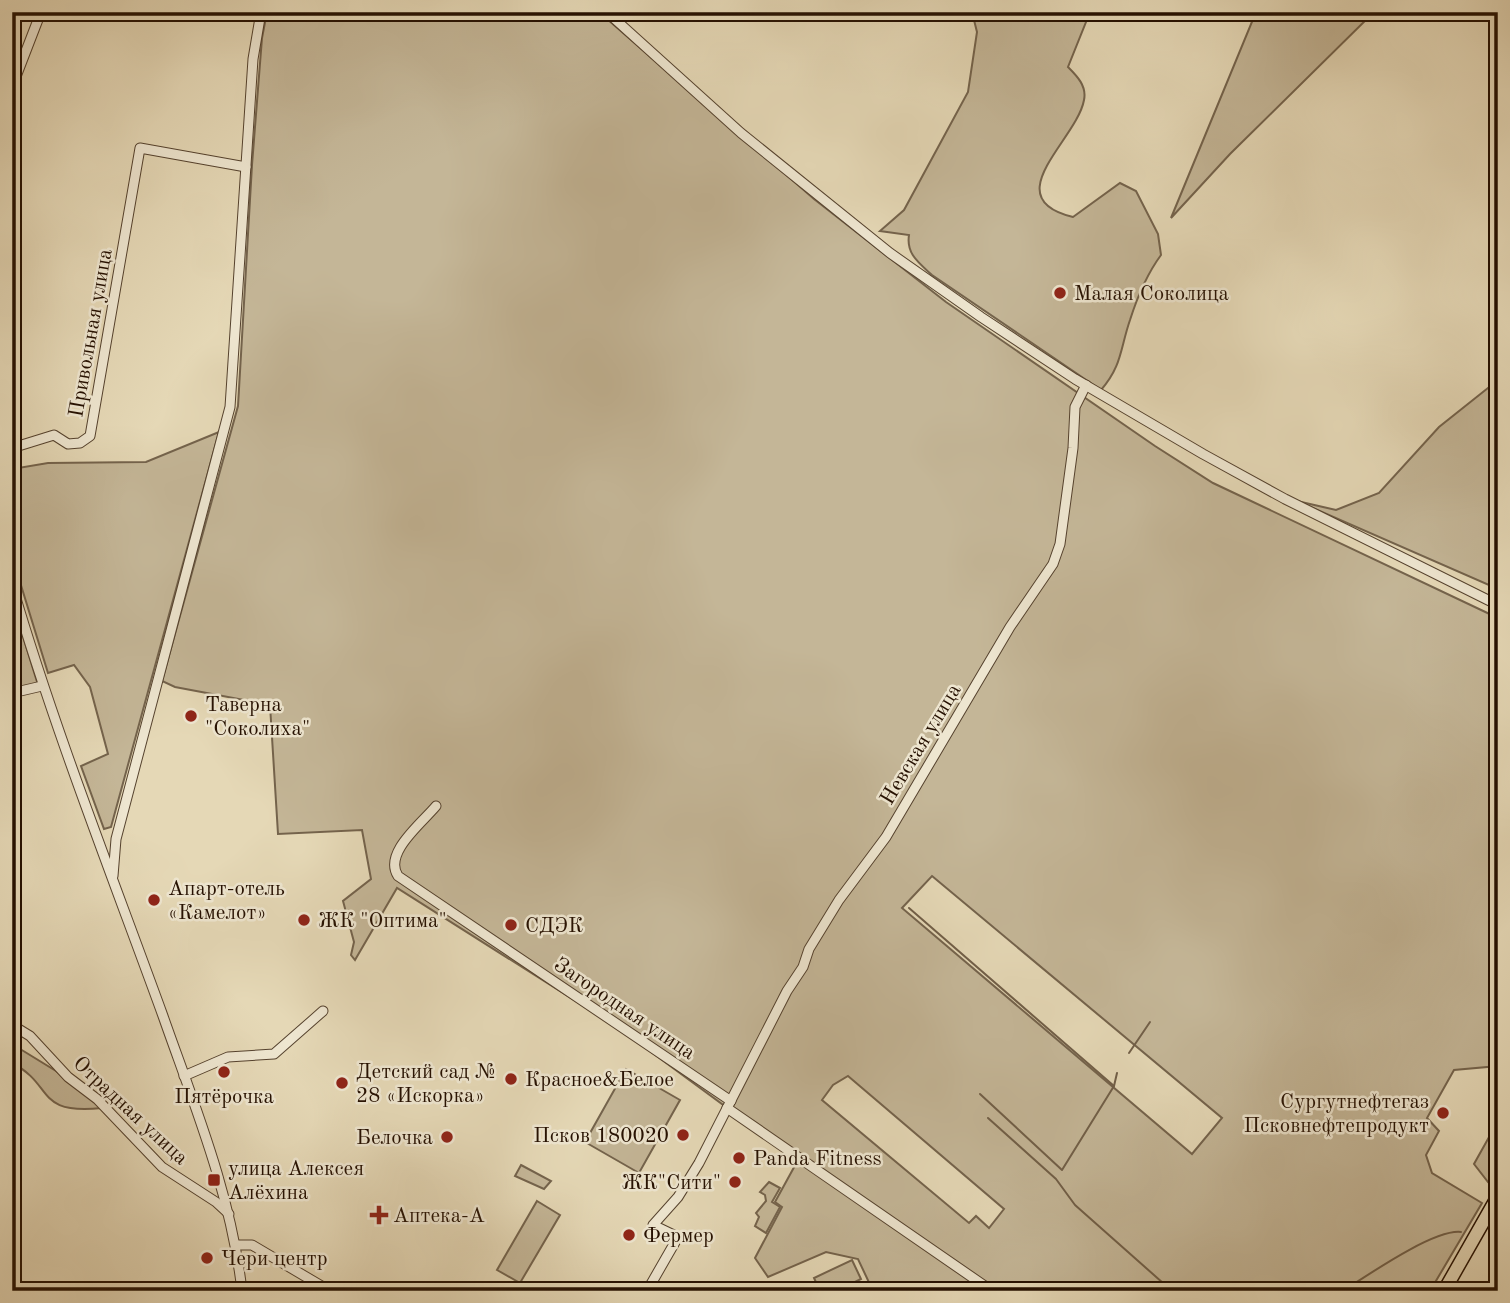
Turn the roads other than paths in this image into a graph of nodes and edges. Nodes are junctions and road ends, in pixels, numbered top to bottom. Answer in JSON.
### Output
{"nodes":[{"id":1,"x":41,"y":12,"type":"edge"},
{"id":2,"x":261,"y":12,"type":"edge"},
{"id":3,"x":607,"y":12,"type":"edge"},
{"id":4,"x":12,"y":87,"type":"edge"},
{"id":5,"x":246,"y":167,"type":"junction"},
{"id":6,"x":1086,"y":385,"type":"junction"},
{"id":7,"x":12,"y":448,"type":"edge"},
{"id":8,"x":12,"y":585,"type":"edge"},
{"id":9,"x":1498,"y":605,"type":"edge"},
{"id":10,"x":42,"y":686,"type":"junction"},
{"id":11,"x":12,"y":693,"type":"edge"},
{"id":12,"x":436,"y":806,"type":"dead end"},
{"id":13,"x":99,"y":838,"type":"junction"},
{"id":14,"x":116,"y":839,"type":"junction"},
{"id":15,"x":113,"y":876,"type":"junction"},
{"id":16,"x":323,"y":1011,"type":"dead end"},
{"id":17,"x":12,"y":1025,"type":"edge"},
{"id":18,"x":184,"y":1076,"type":"junction"},
{"id":19,"x":729,"y":1105,"type":"junction"},
{"id":20,"x":1497,"y":1197,"type":"edge"},
{"id":21,"x":230,"y":1216,"type":"junction"},
{"id":22,"x":237,"y":1245,"type":"junction"},
{"id":23,"x":242,"y":1291,"type":"edge"},
{"id":24,"x":330,"y":1291,"type":"edge"},
{"id":25,"x":647,"y":1291,"type":"edge"},
{"id":26,"x":992,"y":1291,"type":"edge"},
{"id":27,"x":1444,"y":1291,"type":"edge"}],
"edges":[{"from":1,"to":4,"type":"street"},
{"from":2,"to":5,"type":"street"},
{"from":3,"to":6,"type":"street"},
{"from":5,"to":7,"type":"street","name":"Привольная улица"},
{"from":5,"to":14,"type":"street"},
{"from":6,"to":9,"type":"street"},
{"from":6,"to":19,"type":"street","name":"Невская улица"},
{"from":8,"to":10,"type":"street"},
{"from":10,"to":11,"type":"street"},
{"from":10,"to":13,"type":"street"},
{"from":12,"to":19,"type":"street","name":"Загородная улица"},
{"from":13,"to":14,"type":"street"},
{"from":13,"to":15,"type":"street"},
{"from":14,"to":15,"type":"street"},
{"from":15,"to":18,"type":"street"},
{"from":16,"to":18,"type":"street"},
{"from":17,"to":21,"type":"street","name":"Отрадная улица"},
{"from":18,"to":21,"type":"street"},
{"from":19,"to":25,"type":"street","name":"Невская улица"},
{"from":19,"to":26,"type":"street","name":"Загородная улица"},
{"from":20,"to":27,"type":"highway"},
{"from":21,"to":22,"type":"street"},
{"from":22,"to":23,"type":"street"},
{"from":22,"to":24,"type":"street"}]}
